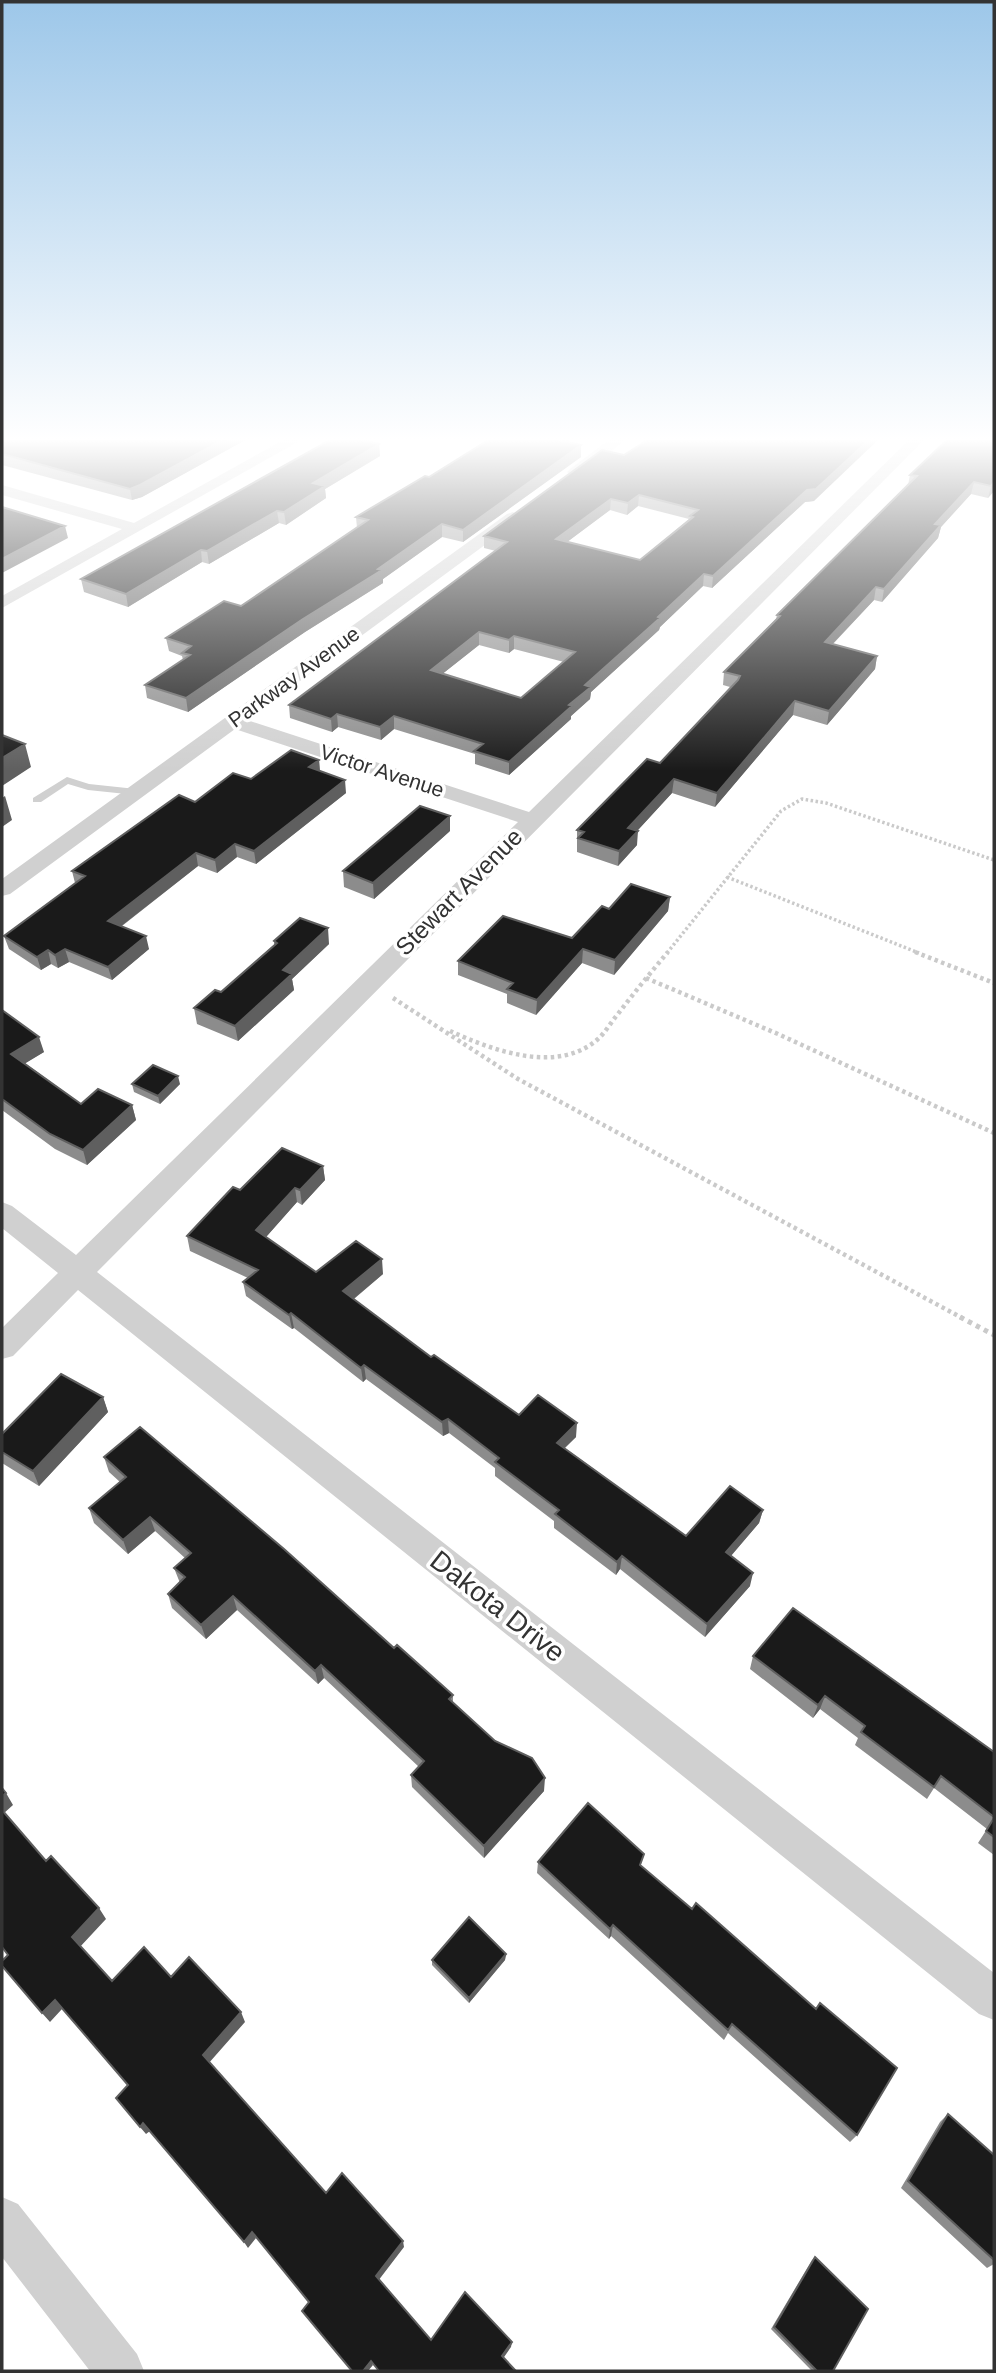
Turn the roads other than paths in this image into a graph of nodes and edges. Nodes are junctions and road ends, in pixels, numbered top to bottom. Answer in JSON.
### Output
{"nodes":[{"id":1,"x":96,"y":550,"type":"edge"},
{"id":2,"x":469,"y":550,"type":"edge"},
{"id":3,"x":806,"y":550,"type":"edge"},
{"id":4,"x":2,"y":603,"type":"edge"},
{"id":5,"x":233,"y":722,"type":"junction"},
{"id":6,"x":136,"y":792,"type":"junction"},
{"id":7,"x":37,"y":800,"type":"dead end"},
{"id":8,"x":532,"y":820,"type":"junction"},
{"id":9,"x":2,"y":889,"type":"edge"},
{"id":10,"x":2,"y":1213,"type":"edge"},
{"id":11,"x":76,"y":1273,"type":"junction"},
{"id":12,"x":2,"y":1347,"type":"edge"},
{"id":13,"x":994,"y":1999,"type":"edge"},
{"id":14,"x":2,"y":2220,"type":"edge"},
{"id":15,"x":120,"y":2371,"type":"edge"}],
"edges":[{"from":1,"to":4,"type":"street"},
{"from":2,"to":5,"type":"street","name":"Parkway Avenue"},
{"from":3,"to":8,"type":"street","name":"Stewart Avenue"},
{"from":5,"to":6,"type":"street","name":"Parkway Avenue"},
{"from":5,"to":8,"type":"street","name":"Victor Avenue"},
{"from":6,"to":7,"type":"lane"},
{"from":6,"to":9,"type":"street","name":"Parkway Avenue"},
{"from":8,"to":11,"type":"street","name":"Stewart Avenue"},
{"from":10,"to":11,"type":"street","name":"Dakota Drive"},
{"from":11,"to":12,"type":"street","name":"Stewart Avenue"},
{"from":11,"to":13,"type":"street","name":"Dakota Drive"},
{"from":14,"to":15,"type":"street"}]}
